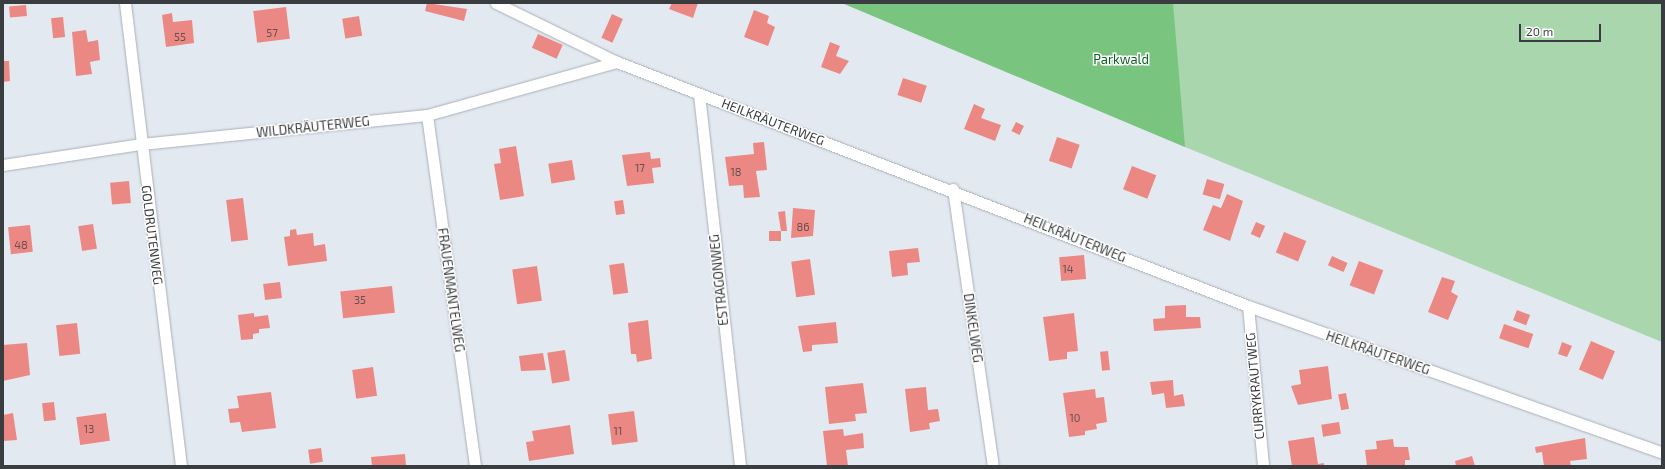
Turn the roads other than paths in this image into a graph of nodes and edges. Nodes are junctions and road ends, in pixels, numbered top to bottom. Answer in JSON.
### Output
{"nodes":[{"id":1,"x":125,"y":3,"type":"edge"},
{"id":2,"x":496,"y":3,"type":"edge"},
{"id":3,"x":617,"y":62,"type":"junction"},
{"id":4,"x":699,"y":94,"type":"junction"},
{"id":5,"x":427,"y":115,"type":"junction"},
{"id":6,"x":141,"y":144,"type":"junction"},
{"id":7,"x":3,"y":165,"type":"edge"},
{"id":8,"x":952,"y":189,"type":"junction"},
{"id":9,"x":1248,"y":306,"type":"junction"},
{"id":10,"x":1662,"y":453,"type":"edge"},
{"id":11,"x":181,"y":466,"type":"edge"},
{"id":12,"x":475,"y":466,"type":"edge"},
{"id":13,"x":740,"y":466,"type":"edge"},
{"id":14,"x":993,"y":466,"type":"edge"},
{"id":15,"x":1263,"y":466,"type":"edge"}],
"edges":[{"from":1,"to":6,"type":"lane","name":"GOLDRUTENWEG"},
{"from":2,"to":3,"type":"lane","name":"HEILKRÄUTERWEG"},
{"from":3,"to":4,"type":"lane","name":"HEILKRÄUTERWEG"},
{"from":3,"to":5,"type":"lane","name":"WILDKRÄUTERWEG"},
{"from":4,"to":8,"type":"lane","name":"HEILKRÄUTERWEG"},
{"from":4,"to":13,"type":"lane","name":"ESTRAGONWEG"},
{"from":5,"to":6,"type":"lane","name":"WILDKRÄUTERWEG"},
{"from":5,"to":12,"type":"lane","name":"FRAUENMANTELWEG"},
{"from":6,"to":7,"type":"lane","name":"WILDKRÄUTERWEG"},
{"from":6,"to":11,"type":"lane","name":"GOLDRUTENWEG"},
{"from":8,"to":9,"type":"lane","name":"HEILKRÄUTERWEG"},
{"from":8,"to":14,"type":"lane","name":"DINKELWEG"},
{"from":9,"to":10,"type":"lane","name":"HEILKRÄUTERWEG"},
{"from":9,"to":15,"type":"lane","name":"CURRYKRAUTWEG"}]}
